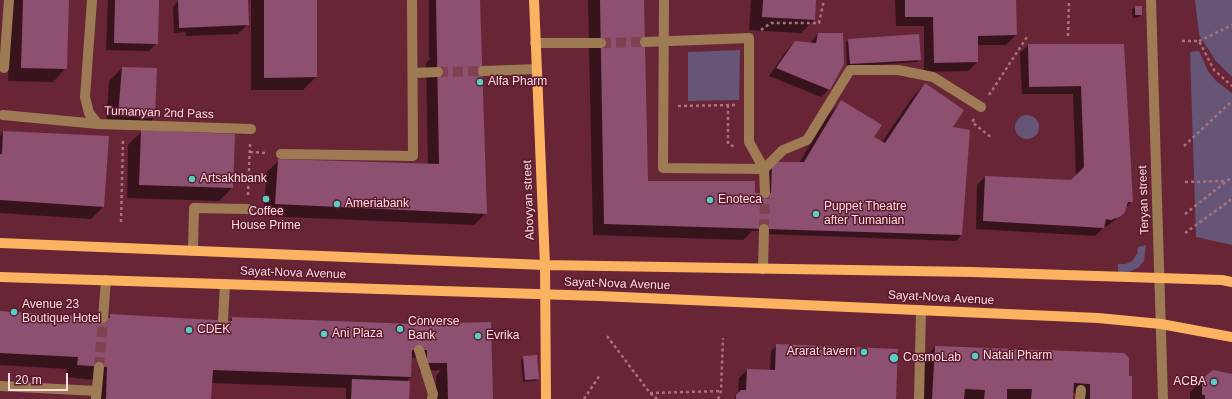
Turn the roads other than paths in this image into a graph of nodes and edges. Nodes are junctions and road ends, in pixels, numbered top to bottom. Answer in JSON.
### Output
{"nodes":[{"id":1,"x":9,"y":0,"type":"edge"},
{"id":2,"x":92,"y":0,"type":"edge"},
{"id":3,"x":412,"y":0,"type":"edge"},
{"id":4,"x":534,"y":0,"type":"edge"},
{"id":5,"x":664,"y":0,"type":"edge"},
{"id":6,"x":1151,"y":0,"type":"edge"},
{"id":7,"x":665,"y":41,"type":"junction"},
{"id":8,"x":645,"y":42,"type":"tunnel mouth"},
{"id":9,"x":536,"y":43,"type":"junction"},
{"id":10,"x":601,"y":43,"type":"tunnel mouth"},
{"id":11,"x":4,"y":68,"type":"dead end"},
{"id":12,"x":537,"y":69,"type":"junction"},
{"id":13,"x":483,"y":71,"type":"tunnel mouth"},
{"id":14,"x":438,"y":72,"type":"tunnel mouth"},
{"id":15,"x":413,"y":73,"type":"junction"},
{"id":16,"x":981,"y":107,"type":"road end"},
{"id":17,"x":3,"y":115,"type":"dead end"},
{"id":18,"x":98,"y":124,"type":"junction"},
{"id":19,"x":250,"y":130,"type":"road end"},
{"id":20,"x":281,"y":154,"type":"dead end"},
{"id":21,"x":764,"y":169,"type":"junction"},
{"id":22,"x":765,"y":193,"type":"tunnel mouth"},
{"id":23,"x":248,"y":209,"type":"road end"},
{"id":24,"x":764,"y":229,"type":"tunnel mouth"},
{"id":25,"x":0,"y":243,"type":"edge"},
{"id":26,"x":193,"y":251,"type":"junction"},
{"id":27,"x":544,"y":265,"type":"junction"},
{"id":28,"x":763,"y":269,"type":"junction"},
{"id":29,"x":0,"y":277,"type":"edge"},
{"id":30,"x":1160,"y":278,"type":"junction"},
{"id":31,"x":106,"y":280,"type":"junction"},
{"id":32,"x":1232,"y":282,"type":"edge"},
{"id":33,"x":225,"y":284,"type":"junction"},
{"id":34,"x":545,"y":294,"type":"junction"},
{"id":35,"x":921,"y":310,"type":"junction"},
{"id":36,"x":103,"y":318,"type":"tunnel mouth"},
{"id":37,"x":223,"y":320,"type":"dead end"},
{"id":38,"x":1161,"y":324,"type":"junction"},
{"id":39,"x":1232,"y":337,"type":"edge"},
{"id":40,"x":419,"y":350,"type":"dead end"},
{"id":41,"x":99,"y":367,"type":"tunnel mouth"},
{"id":42,"x":0,"y":386,"type":"edge"},
{"id":43,"x":96,"y":395,"type":"edge"},
{"id":44,"x":432,"y":399,"type":"edge"},
{"id":45,"x":546,"y":399,"type":"edge"},
{"id":46,"x":919,"y":399,"type":"edge"},
{"id":47,"x":1163,"y":399,"type":"edge"}],
"edges":[{"from":1,"to":11,"type":"street"},
{"from":2,"to":18,"type":"street","name":"Tumanyan 2nd Pass"},
{"from":3,"to":15,"type":"street"},
{"from":4,"to":9,"type":"main road","name":"Abovyan street"},
{"from":5,"to":7,"type":"street"},
{"from":6,"to":30,"type":"street","name":"Teryan street"},
{"from":7,"to":8,"type":"street"},
{"from":7,"to":21,"type":"street"},
{"from":7,"to":21,"type":"street"},
{"from":9,"to":10,"type":"street"},
{"from":9,"to":12,"type":"main road","name":"Abovyan street"},
{"from":12,"to":13,"type":"street"},
{"from":12,"to":27,"type":"main road","name":"Abovyan street"},
{"from":14,"to":15,"type":"street"},
{"from":15,"to":20,"type":"street"},
{"from":16,"to":21,"type":"street"},
{"from":17,"to":18,"type":"street"},
{"from":18,"to":19,"type":"street","name":"Tumanyan 2nd Pass"},
{"from":21,"to":22,"type":"street"},
{"from":23,"to":26,"type":"street"},
{"from":24,"to":28,"type":"street"},
{"from":25,"to":26,"type":"main road","name":"Sayat-Nova Avenue"},
{"from":26,"to":27,"type":"main road","name":"Sayat-Nova Avenue"},
{"from":27,"to":28,"type":"main road","name":"Sayat-Nova Avenue"},
{"from":27,"to":34,"type":"main road","name":"Abovyan street"},
{"from":28,"to":30,"type":"main road","name":"Sayat-Nova Avenue"},
{"from":29,"to":31,"type":"main road","name":"Sayat-Nova Avenue"},
{"from":30,"to":32,"type":"main road","name":"Sayat-Nova Avenue"},
{"from":30,"to":38,"type":"street","name":"Teryan street"},
{"from":31,"to":33,"type":"main road","name":"Sayat-Nova Avenue"},
{"from":31,"to":36,"type":"street"},
{"from":33,"to":34,"type":"main road","name":"Sayat-Nova Avenue"},
{"from":33,"to":37,"type":"street"},
{"from":34,"to":35,"type":"main road","name":"Sayat-Nova Avenue"},
{"from":34,"to":45,"type":"main road","name":"Abovyan street"},
{"from":35,"to":38,"type":"main road","name":"Sayat-Nova Avenue"},
{"from":35,"to":46,"type":"street"},
{"from":38,"to":39,"type":"main road","name":"Sayat-Nova Avenue"},
{"from":38,"to":47,"type":"street","name":"Teryan street"},
{"from":40,"to":44,"type":"street"},
{"from":41,"to":43,"type":"street"},
{"from":42,"to":43,"type":"street"}]}
